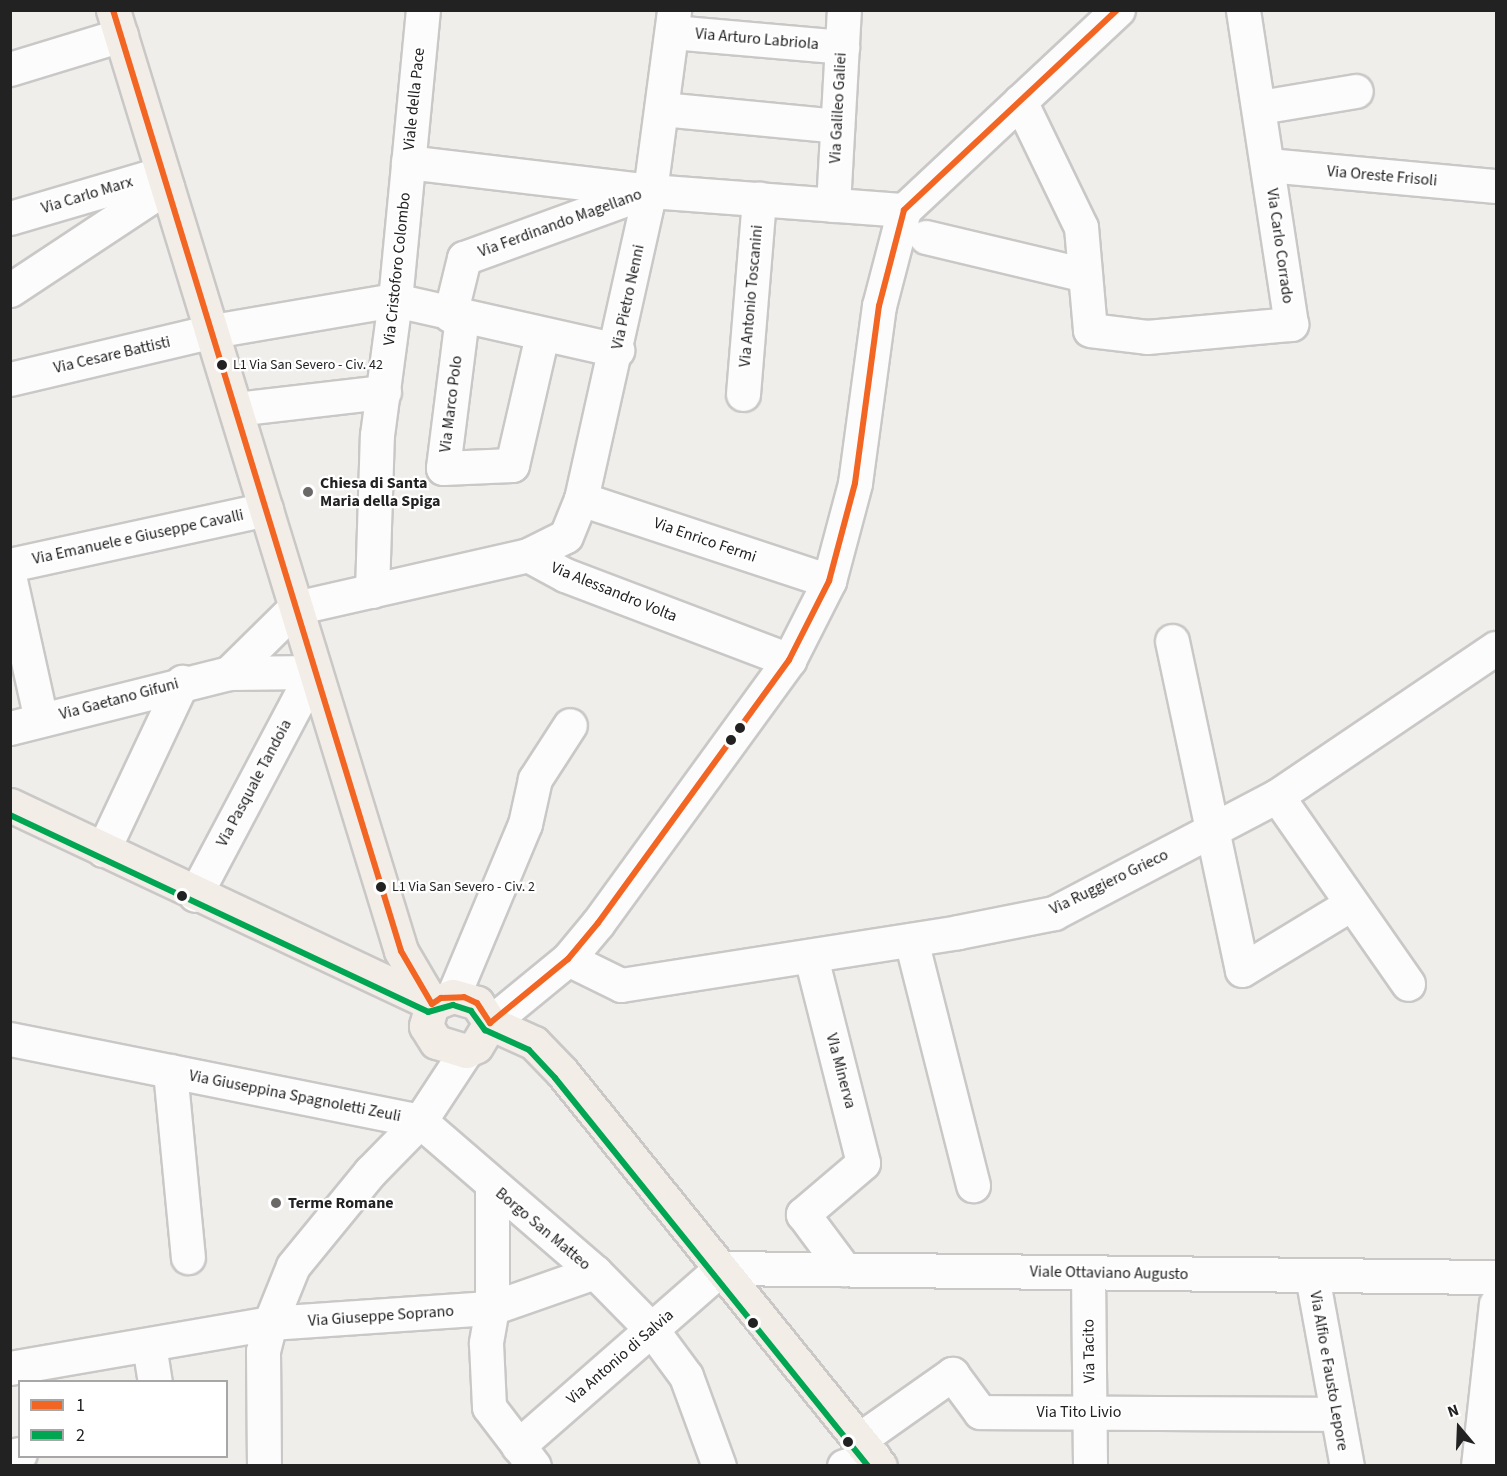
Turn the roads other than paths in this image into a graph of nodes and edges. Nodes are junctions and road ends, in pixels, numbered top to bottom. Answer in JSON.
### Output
{"nodes":[{"id":1,"x":448,"y":10,"type":"edge"},
{"id":2,"x":844,"y":10,"type":"edge"},
{"id":3,"x":1243,"y":10,"type":"edge"},
{"id":4,"x":1114,"y":11,"type":"edge"},
{"id":5,"x":673,"y":21,"type":"edge"},
{"id":6,"x":117,"y":23,"type":"edge"},
{"id":7,"x":422,"y":23,"type":"edge"},
{"id":8,"x":842,"y":47,"type":"junction"},
{"id":9,"x":10,"y":69,"type":"edge"},
{"id":10,"x":1356,"y":91,"type":"dead end"},
{"id":11,"x":1020,"y":101,"type":"junction"},
{"id":12,"x":1260,"y":107,"type":"junction"},
{"id":13,"x":662,"y":109,"type":"junction"},
{"id":14,"x":837,"y":126,"type":"junction"},
{"id":15,"x":408,"y":162,"type":"junction"},
{"id":16,"x":1268,"y":165,"type":"junction"},
{"id":17,"x":165,"y":179,"type":"junction"},
{"id":18,"x":1497,"y":186,"type":"edge"},
{"id":19,"x":650,"y":190,"type":"junction"},
{"id":20,"x":759,"y":199,"type":"junction"},
{"id":21,"x":832,"y":205,"type":"junction"},
{"id":22,"x":904,"y":210,"type":"junction"},
{"id":23,"x":10,"y":218,"type":"edge"},
{"id":24,"x":926,"y":237,"type":"dead end"},
{"id":25,"x":1085,"y":274,"type":"junction"},
{"id":26,"x":10,"y":290,"type":"edge"},
{"id":27,"x":395,"y":300,"type":"junction"},
{"id":28,"x":456,"y":316,"type":"junction"},
{"id":29,"x":213,"y":332,"type":"junction"},
{"id":30,"x":542,"y":335,"type":"junction"},
{"id":31,"x":617,"y":350,"type":"junction"},
{"id":32,"x":10,"y":379,"type":"edge"},
{"id":33,"x":384,"y":392,"type":"junction"},
{"id":34,"x":742,"y":394,"type":"dead end"},
{"id":35,"x":236,"y":409,"type":"junction"},
{"id":36,"x":581,"y":498,"type":"junction"},
{"id":37,"x":266,"y":509,"type":"junction"},
{"id":38,"x":528,"y":555,"type":"junction"},
{"id":39,"x":10,"y":565,"type":"edge"},
{"id":40,"x":10,"y":580,"type":"edge"},
{"id":41,"x":828,"y":581,"type":"junction"},
{"id":42,"x":372,"y":591,"type":"junction"},
{"id":43,"x":296,"y":608,"type":"junction"},
{"id":44,"x":1172,"y":641,"type":"dead end"},
{"id":45,"x":1497,"y":648,"type":"edge"},
{"id":46,"x":789,"y":660,"type":"junction"},
{"id":47,"x":313,"y":672,"type":"junction"},
{"id":48,"x":229,"y":673,"type":"junction"},
{"id":49,"x":182,"y":682,"type":"junction"},
{"id":50,"x":26,"y":724,"type":"edge"},
{"id":51,"x":570,"y":724,"type":"dead end"},
{"id":52,"x":1276,"y":796,"type":"junction"},
{"id":53,"x":10,"y":805,"type":"edge"},
{"id":54,"x":1212,"y":831,"type":"junction"},
{"id":55,"x":104,"y":850,"type":"junction"},
{"id":56,"x":195,"y":895,"type":"junction"},
{"id":57,"x":1351,"y":904,"type":"junction"},
{"id":58,"x":911,"y":940,"type":"junction"},
{"id":59,"x":811,"y":957,"type":"junction"},
{"id":60,"x":568,"y":959,"type":"junction"},
{"id":61,"x":1407,"y":984,"type":"dead end"},
{"id":62,"x":536,"y":988,"type":"junction"},
{"id":63,"x":456,"y":1012,"type":"junction"},
{"id":64,"x":10,"y":1039,"type":"edge"},
{"id":65,"x":534,"y":1043,"type":"junction"},
{"id":66,"x":466,"y":1051,"type":"joint"},
{"id":67,"x":170,"y":1071,"type":"junction"},
{"id":68,"x":442,"y":1088,"type":"junction"},
{"id":69,"x":420,"y":1121,"type":"junction"},
{"id":70,"x":492,"y":1185,"type":"junction"},
{"id":71,"x":973,"y":1185,"type":"dead end"},
{"id":72,"x":188,"y":1257,"type":"dead end"},
{"id":73,"x":721,"y":1268,"type":"junction"},
{"id":74,"x":844,"y":1269,"type":"junction"},
{"id":75,"x":1089,"y":1273,"type":"junction"},
{"id":76,"x":1312,"y":1276,"type":"junction"},
{"id":77,"x":1497,"y":1277,"type":"edge"},
{"id":78,"x":600,"y":1278,"type":"junction"},
{"id":79,"x":1497,"y":1304,"type":"edge"},
{"id":80,"x":492,"y":1308,"type":"junction"},
{"id":81,"x":270,"y":1323,"type":"junction"},
{"id":82,"x":652,"y":1329,"type":"junction"},
{"id":83,"x":149,"y":1345,"type":"junction"},
{"id":84,"x":10,"y":1368,"type":"edge"},
{"id":85,"x":155,"y":1380,"type":"edge"},
{"id":86,"x":1090,"y":1412,"type":"junction"},
{"id":87,"x":1337,"y":1414,"type":"junction"},
{"id":88,"x":1485,"y":1452,"type":"edge"},
{"id":89,"x":526,"y":1456,"type":"edge"},
{"id":90,"x":864,"y":1457,"type":"edge"},
{"id":91,"x":264,"y":1466,"type":"edge"},
{"id":92,"x":719,"y":1466,"type":"edge"},
{"id":93,"x":1090,"y":1466,"type":"edge"},
{"id":94,"x":1347,"y":1466,"type":"edge"}],
"edges":[{"from":1,"to":7,"type":"street","name":"Viale della Pace"},
{"from":2,"to":8,"type":"street","name":"Via Galileo Galiei"},
{"from":3,"to":12,"type":"street","name":"Via Carlo Corrado"},
{"from":4,"to":11,"type":"street"},
{"from":5,"to":8,"type":"street","name":"Via Arturo Labriola"},
{"from":5,"to":13,"type":"street","name":"Via Pietro Nenni"},
{"from":6,"to":9,"type":"street"},
{"from":6,"to":17,"type":"main road"},
{"from":7,"to":15,"type":"street","name":"Viale della Pace"},
{"from":8,"to":14,"type":"street","name":"Via Galileo Galiei"},
{"from":10,"to":12,"type":"street"},
{"from":11,"to":22,"type":"street"},
{"from":11,"to":25,"type":"street"},
{"from":12,"to":16,"type":"street","name":"Via Carlo Corrado"},
{"from":13,"to":14,"type":"street"},
{"from":13,"to":19,"type":"street","name":"Via Pietro Nenni"},
{"from":14,"to":21,"type":"street","name":"Via Galileo Galiei"},
{"from":15,"to":19,"type":"street","name":"Via Ferdinando Magellano"},
{"from":15,"to":27,"type":"street","name":"Via Cristoforo Colombo"},
{"from":16,"to":18,"type":"street","name":"Via Oreste Frisoli"},
{"from":16,"to":25,"type":"street","name":"Via Carlo Corrado"},
{"from":17,"to":23,"type":"street","name":"Via Carlo Marx"},
{"from":17,"to":26,"type":"street"},
{"from":17,"to":29,"type":"main road"},
{"from":19,"to":20,"type":"street"},
{"from":19,"to":28,"type":"street","name":"Via Ferdinando Magellano"},
{"from":19,"to":31,"type":"street","name":"Via Pietro Nenni"},
{"from":20,"to":21,"type":"street"},
{"from":20,"to":34,"type":"street","name":"Via Antonio Toscanini"},
{"from":21,"to":22,"type":"street"},
{"from":22,"to":41,"type":"street"},
{"from":24,"to":25,"type":"street"},
{"from":27,"to":28,"type":"street"},
{"from":27,"to":29,"type":"street"},
{"from":27,"to":33,"type":"street","name":"Via Cristoforo Colombo"},
{"from":28,"to":30,"type":"street"},
{"from":28,"to":30,"type":"street","name":"Via Marco Polo"},
{"from":29,"to":32,"type":"street","name":"Via Cesare Battisti"},
{"from":29,"to":35,"type":"main road"},
{"from":30,"to":31,"type":"street"},
{"from":31,"to":36,"type":"street","name":"Via Pietro Nenni"},
{"from":33,"to":35,"type":"street"},
{"from":33,"to":42,"type":"street","name":"Via Cristoforo Colombo"},
{"from":35,"to":37,"type":"main road"},
{"from":36,"to":38,"type":"street","name":"Via Pietro Nenni"},
{"from":36,"to":41,"type":"street","name":"Via Enrico Fermi"},
{"from":37,"to":39,"type":"street","name":"Via Emanuele e Giuseppe Cavalli"},
{"from":37,"to":43,"type":"main road"},
{"from":38,"to":42,"type":"street"},
{"from":38,"to":46,"type":"street","name":"Via Alessandro Volta"},
{"from":40,"to":50,"type":"street"},
{"from":41,"to":46,"type":"street"},
{"from":42,"to":43,"type":"street"},
{"from":43,"to":47,"type":"main road"},
{"from":43,"to":48,"type":"street"},
{"from":44,"to":54,"type":"street"},
{"from":45,"to":52,"type":"street","name":"Via Ruggiero Grieco"},
{"from":46,"to":60,"type":"street"},
{"from":47,"to":48,"type":"street","name":"Via Gaetano Gifuni"},
{"from":47,"to":56,"type":"street","name":"Via Pasquale Tandoia"},
{"from":47,"to":63,"type":"main road"},
{"from":48,"to":49,"type":"street","name":"Via Gaetano Gifuni"},
{"from":49,"to":50,"type":"street","name":"Via Gaetano Gifuni"},
{"from":49,"to":55,"type":"street"},
{"from":51,"to":63,"type":"street"},
{"from":52,"to":54,"type":"street","name":"Via Ruggiero Grieco"},
{"from":52,"to":57,"type":"street"},
{"from":53,"to":55,"type":"main road"},
{"from":54,"to":57,"type":"street"},
{"from":54,"to":58,"type":"street","name":"Via Ruggiero Grieco"},
{"from":55,"to":56,"type":"main road"},
{"from":56,"to":63,"type":"main road"},
{"from":57,"to":61,"type":"street"},
{"from":58,"to":59,"type":"street","name":"Via Ruggiero Grieco"},
{"from":58,"to":71,"type":"street"},
{"from":59,"to":60,"type":"street","name":"Via Ruggiero Grieco"},
{"from":59,"to":74,"type":"street","name":"VIa Minerva"},
{"from":60,"to":62,"type":"street"},
{"from":62,"to":63,"type":"street"},
{"from":62,"to":65,"type":"street"},
{"from":63,"to":65,"type":"main road"},
{"from":63,"to":66,"type":"main road"},
{"from":63,"to":68,"type":"street"},
{"from":64,"to":67,"type":"street","name":"Via Giuseppina Spagnoletti Zeuli"},
{"from":65,"to":73,"type":"main road"},
{"from":66,"to":68,"type":"street"},
{"from":67,"to":69,"type":"street","name":"Via Giuseppina Spagnoletti Zeuli"},
{"from":67,"to":72,"type":"street","name":"Via Giuseppina Spagnoletti Zeuli"},
{"from":68,"to":69,"type":"street"},
{"from":69,"to":70,"type":"street","name":"Borgo San Matteo"},
{"from":69,"to":81,"type":"street"},
{"from":70,"to":78,"type":"street","name":"Borgo San Matteo"},
{"from":70,"to":80,"type":"street","name":"Borgo San Matteo"},
{"from":73,"to":74,"type":"street","name":"Viale Ottaviano Augusto"},
{"from":73,"to":82,"type":"street","name":"Via Antonio di Salvia"},
{"from":73,"to":90,"type":"main road"},
{"from":74,"to":75,"type":"street","name":"Viale Ottaviano Augusto"},
{"from":75,"to":76,"type":"street","name":"Viale Ottaviano Augusto"},
{"from":75,"to":86,"type":"street","name":"Via Tacito"},
{"from":76,"to":77,"type":"street","name":"Viale Ottaviano Augusto"},
{"from":76,"to":87,"type":"street","name":"Via Alfio e Fausto Lepore"},
{"from":78,"to":80,"type":"street","name":"Borgo San Matteo"},
{"from":78,"to":82,"type":"street"},
{"from":79,"to":88,"type":"street"},
{"from":80,"to":81,"type":"street","name":"Via Giuseppe Soprano"},
{"from":80,"to":89,"type":"street"},
{"from":81,"to":83,"type":"street","name":"Via Giuseppe Soprano"},
{"from":81,"to":91,"type":"street"},
{"from":82,"to":89,"type":"street","name":"Via Antonio di Salvia"},
{"from":82,"to":92,"type":"street"},
{"from":83,"to":84,"type":"street","name":"Via Giuseppe Soprano"},
{"from":83,"to":85,"type":"street"},
{"from":86,"to":87,"type":"street","name":"Via Tito Livio"},
{"from":86,"to":90,"type":"street","name":"Via Tito Livio"},
{"from":86,"to":93,"type":"street","name":"Via Tacito"},
{"from":87,"to":94,"type":"street","name":"Via Alfio e Fausto Lepore"}]}
